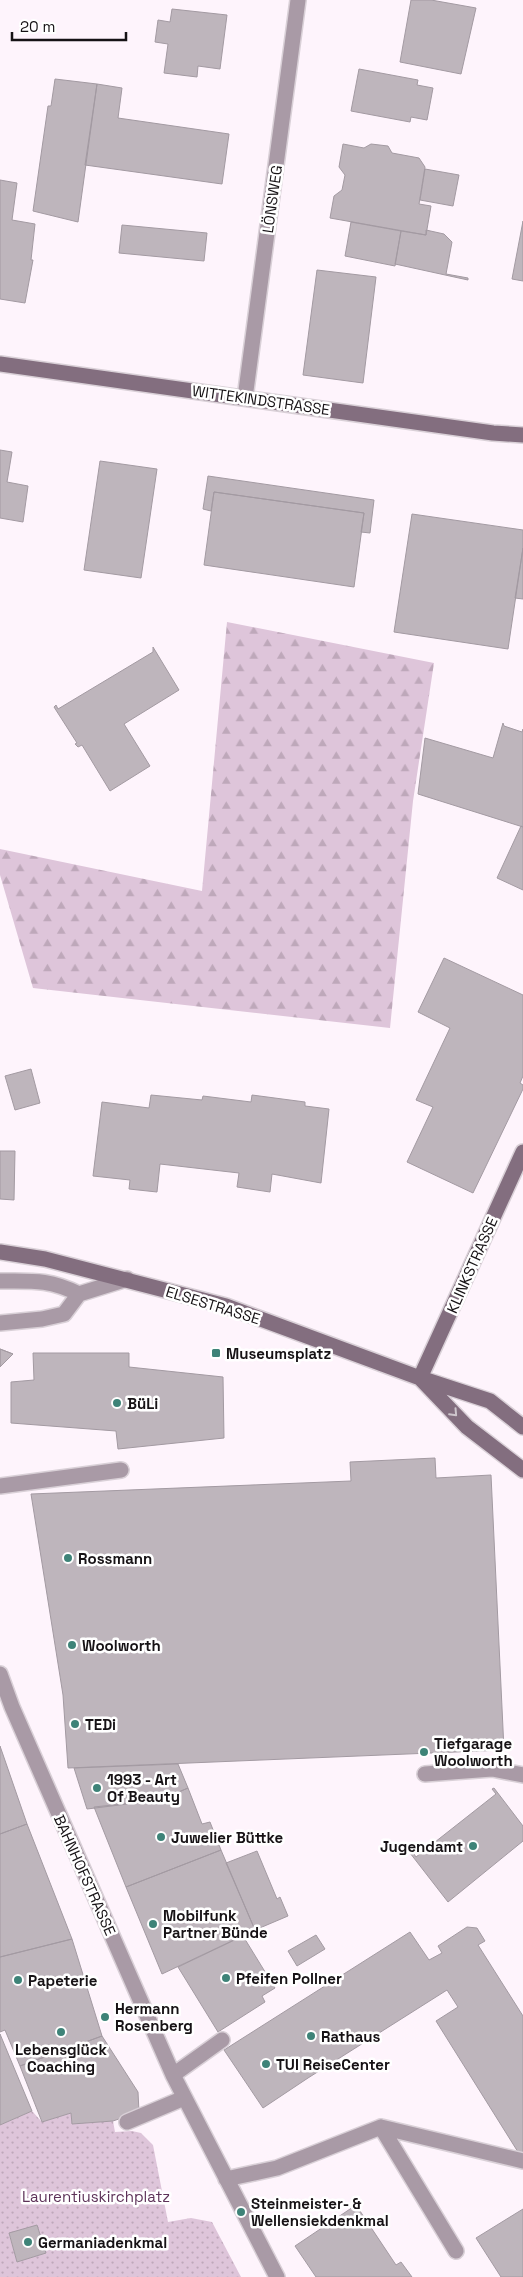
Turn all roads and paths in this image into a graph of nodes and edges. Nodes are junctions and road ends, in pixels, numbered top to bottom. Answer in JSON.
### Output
{"nodes":[{"id":1,"x":298,"y":0,"type":"edge"},
{"id":2,"x":0,"y":364,"type":"edge"},
{"id":3,"x":245,"y":398,"type":"junction"},
{"id":4,"x":523,"y":435,"type":"edge"},
{"id":5,"x":523,"y":1152,"type":"edge"},
{"id":6,"x":0,"y":1252,"type":"edge"},
{"id":7,"x":127,"y":1279,"type":"junction"},
{"id":8,"x":0,"y":1280,"type":"edge"},
{"id":9,"x":79,"y":1294,"type":"junction"},
{"id":10,"x":0,"y":1323,"type":"edge"},
{"id":11,"x":420,"y":1378,"type":"junction"},
{"id":12,"x":523,"y":1427,"type":"edge"},
{"id":13,"x":121,"y":1470,"type":"dead end"},
{"id":14,"x":523,"y":1470,"type":"edge"},
{"id":15,"x":0,"y":1486,"type":"edge"},
{"id":16,"x":0,"y":1674,"type":"edge"},
{"id":17,"x":425,"y":1774,"type":"dead end"},
{"id":18,"x":523,"y":1776,"type":"edge"},
{"id":19,"x":222,"y":2040,"type":"dead end"},
{"id":20,"x":172,"y":2075,"type":"junction"},
{"id":21,"x":184,"y":2098,"type":"junction"},
{"id":22,"x":127,"y":2122,"type":"dead end"},
{"id":23,"x":381,"y":2127,"type":"junction"},
{"id":24,"x":523,"y":2160,"type":"edge"},
{"id":25,"x":226,"y":2179,"type":"junction"},
{"id":26,"x":456,"y":2251,"type":"dead end"},
{"id":27,"x":277,"y":2277,"type":"edge"}],
"edges":[{"from":1,"to":3,"type":"street","name":"LÖNSWEG"},
{"from":2,"to":3,"type":"street","name":"WITTEKINDSTRASSE"},
{"from":3,"to":4,"type":"street","name":"WITTEKINDSTRASSE"},
{"from":5,"to":11,"type":"street","name":"KLINKSTRASSE"},
{"from":6,"to":7,"type":"street","name":"ELSESTRASSE"},
{"from":7,"to":9,"type":"street"},
{"from":7,"to":11,"type":"street","name":"ELSESTRASSE"},
{"from":8,"to":9,"type":"street"},
{"from":9,"to":10,"type":"street"},
{"from":11,"to":12,"type":"street","name":"ELSESTRASSE"},
{"from":11,"to":14,"type":"street","name":"ELSESTRASSE","one_way":true},
{"from":13,"to":15,"type":"street"},
{"from":16,"to":20,"type":"street","name":"BAHNHOFSTRASSE"},
{"from":17,"to":18,"type":"street"},
{"from":19,"to":20,"type":"street"},
{"from":20,"to":21,"type":"street","name":"BAHNHOFSTRASSE"},
{"from":21,"to":22,"type":"street"},
{"from":21,"to":25,"type":"street","name":"BAHNHOFSTRASSE"},
{"from":23,"to":24,"type":"street"},
{"from":23,"to":25,"type":"street"},
{"from":23,"to":26,"type":"street"},
{"from":25,"to":27,"type":"street","name":"BAHNHOFSTRASSE"}]}
